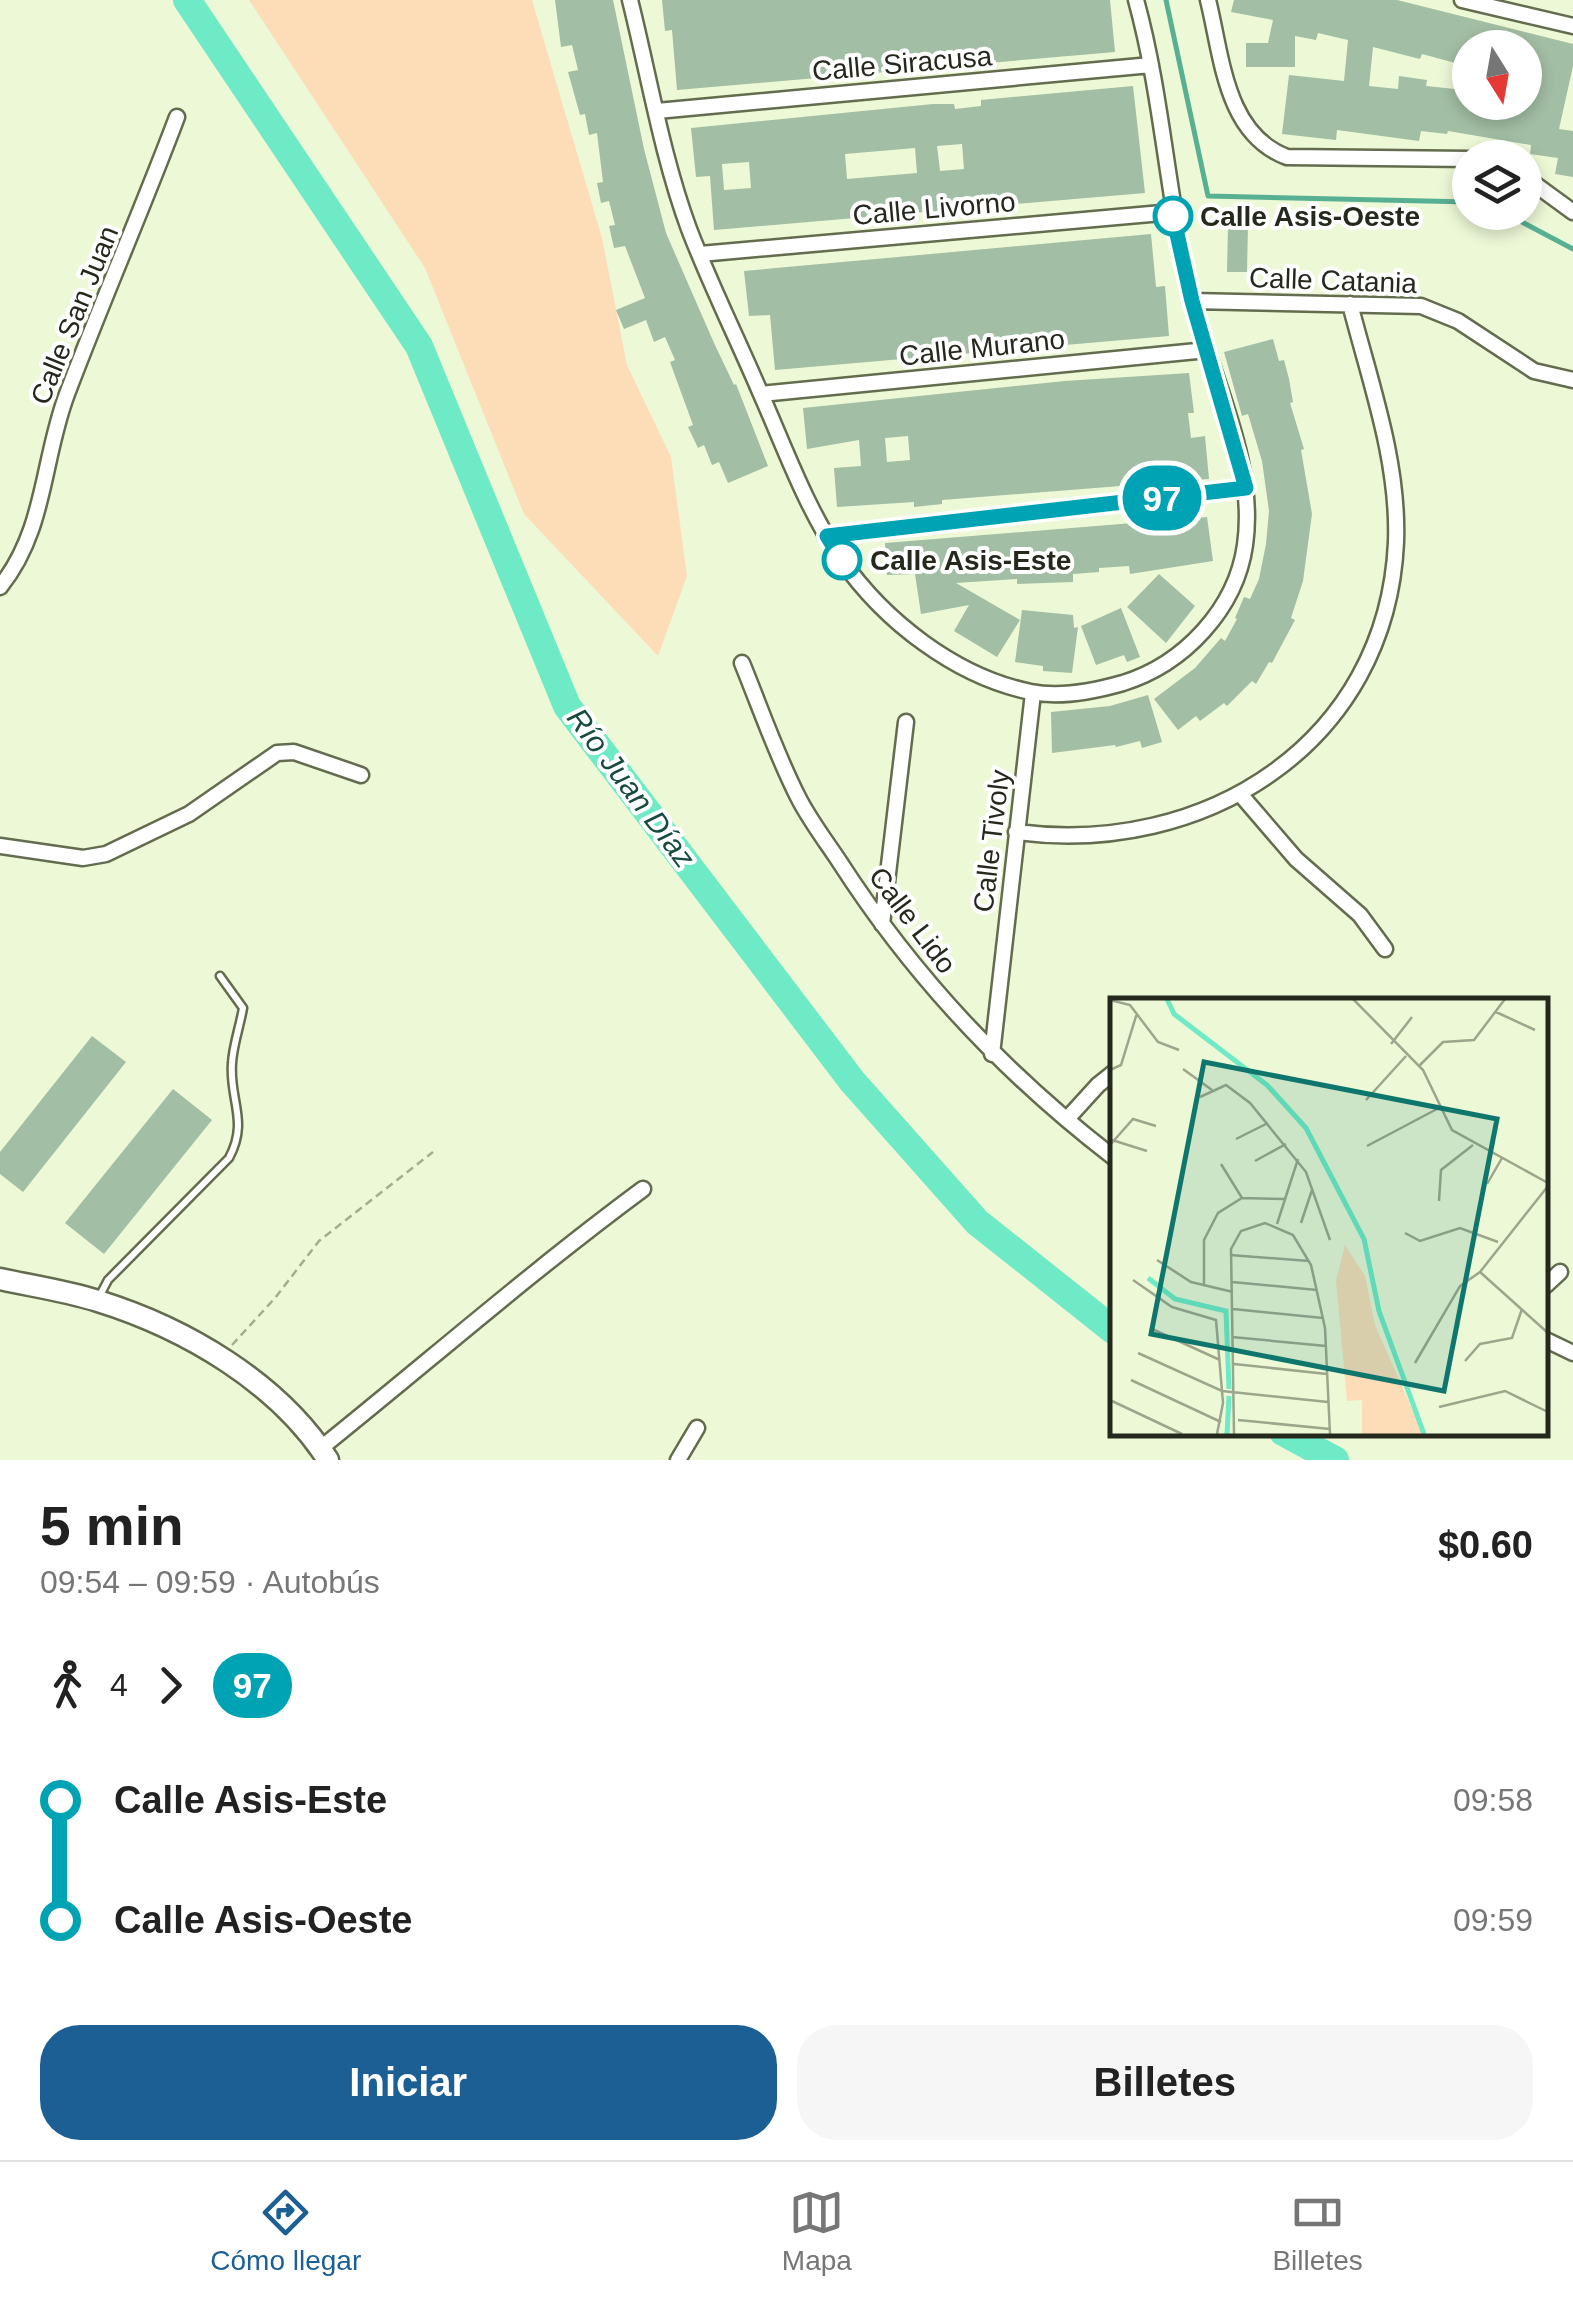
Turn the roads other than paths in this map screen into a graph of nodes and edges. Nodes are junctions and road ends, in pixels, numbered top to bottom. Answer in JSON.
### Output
{"nodes":[{"id":1,"x":630,"y":0,"type":"edge"},
{"id":2,"x":1136,"y":0,"type":"edge"},
{"id":3,"x":1208,"y":0,"type":"edge"},
{"id":4,"x":1462,"y":0,"type":"edge"},
{"id":5,"x":1573,"y":26,"type":"edge"},
{"id":6,"x":1151,"y":65,"type":"junction"},
{"id":7,"x":657,"y":111,"type":"junction"},
{"id":8,"x":177,"y":117,"type":"dead end"},
{"id":9,"x":1452,"y":160,"type":"edge"},
{"id":10,"x":1542,"y":189,"type":"edge"},
{"id":11,"x":1172,"y":212,"type":"junction"},
{"id":12,"x":1573,"y":212,"type":"edge"},
{"id":13,"x":700,"y":254,"type":"junction"},
{"id":14,"x":1192,"y":301,"type":"junction"},
{"id":15,"x":1350,"y":304,"type":"junction"},
{"id":16,"x":1207,"y":350,"type":"junction"},
{"id":17,"x":1573,"y":380,"type":"edge"},
{"id":18,"x":762,"y":394,"type":"junction"},
{"id":19,"x":1246,"y":488,"type":"junction"},
{"id":20,"x":827,"y":536,"type":"junction"},
{"id":21,"x":0,"y":587,"type":"edge"},
{"id":22,"x":742,"y":663,"type":"dead end"},
{"id":23,"x":1034,"y":692,"type":"junction"},
{"id":24,"x":906,"y":722,"type":"dead end"},
{"id":25,"x":361,"y":775,"type":"dead end"},
{"id":26,"x":1241,"y":795,"type":"junction"},
{"id":27,"x":1016,"y":832,"type":"junction"},
{"id":28,"x":0,"y":846,"type":"edge"},
{"id":29,"x":882,"y":924,"type":"junction"},
{"id":30,"x":1385,"y":949,"type":"dead end"},
{"id":31,"x":220,"y":976,"type":"dead end"},
{"id":32,"x":992,"y":1054,"type":"junction"},
{"id":33,"x":1110,"y":1076,"type":"edge"},
{"id":34,"x":1067,"y":1119,"type":"junction"},
{"id":35,"x":1110,"y":1155,"type":"edge"},
{"id":36,"x":643,"y":1189,"type":"dead end"},
{"id":37,"x":1560,"y":1272,"type":"dead end"},
{"id":38,"x":0,"y":1279,"type":"edge"},
{"id":39,"x":1548,"y":1283,"type":"edge"},
{"id":40,"x":97,"y":1300,"type":"junction"},
{"id":41,"x":1548,"y":1341,"type":"edge"},
{"id":42,"x":1573,"y":1353,"type":"edge"},
{"id":43,"x":697,"y":1428,"type":"dead end"},
{"id":44,"x":324,"y":1454,"type":"edge"},
{"id":45,"x":678,"y":1460,"type":"edge"}],
"edges":[{"from":1,"to":7,"type":"street"},
{"from":2,"to":6,"type":"street"},
{"from":3,"to":9,"type":"street"},
{"from":4,"to":5,"type":"street"},
{"from":6,"to":7,"type":"street","name":"Calle Siracusa"},
{"from":6,"to":11,"type":"street"},
{"from":7,"to":13,"type":"street"},
{"from":8,"to":21,"type":"street","name":"Calle San Juan"},
{"from":10,"to":12,"type":"street"},
{"from":11,"to":13,"type":"street","name":"Calle Livorno"},
{"from":11,"to":14,"type":"street"},
{"from":13,"to":18,"type":"street"},
{"from":14,"to":15,"type":"street","name":"Calle Catania"},
{"from":14,"to":16,"type":"street"},
{"from":15,"to":17,"type":"street","name":"Calle Catania"},
{"from":15,"to":26,"type":"street"},
{"from":16,"to":18,"type":"street","name":"Calle Murano"},
{"from":16,"to":19,"type":"street"},
{"from":18,"to":20,"type":"street"},
{"from":19,"to":20,"type":"street"},
{"from":19,"to":23,"type":"street"},
{"from":20,"to":23,"type":"street"},
{"from":22,"to":29,"type":"street","name":"Calle Lido"},
{"from":23,"to":27,"type":"street","name":"Calle Tivoly"},
{"from":24,"to":29,"type":"street"},
{"from":25,"to":28,"type":"street"},
{"from":26,"to":27,"type":"street"},
{"from":26,"to":30,"type":"street"},
{"from":27,"to":32,"type":"street","name":"Calle Tivoly"},
{"from":29,"to":32,"type":"street","name":"Calle Lido"},
{"from":31,"to":40,"type":"lane"},
{"from":32,"to":34,"type":"street","name":"Calle Lido"},
{"from":33,"to":34,"type":"street"},
{"from":34,"to":35,"type":"street","name":"Calle Lido"},
{"from":36,"to":44,"type":"street"},
{"from":37,"to":39,"type":"street"},
{"from":38,"to":40,"type":"main road"},
{"from":40,"to":44,"type":"main road"},
{"from":41,"to":42,"type":"street"},
{"from":43,"to":45,"type":"street"}]}
